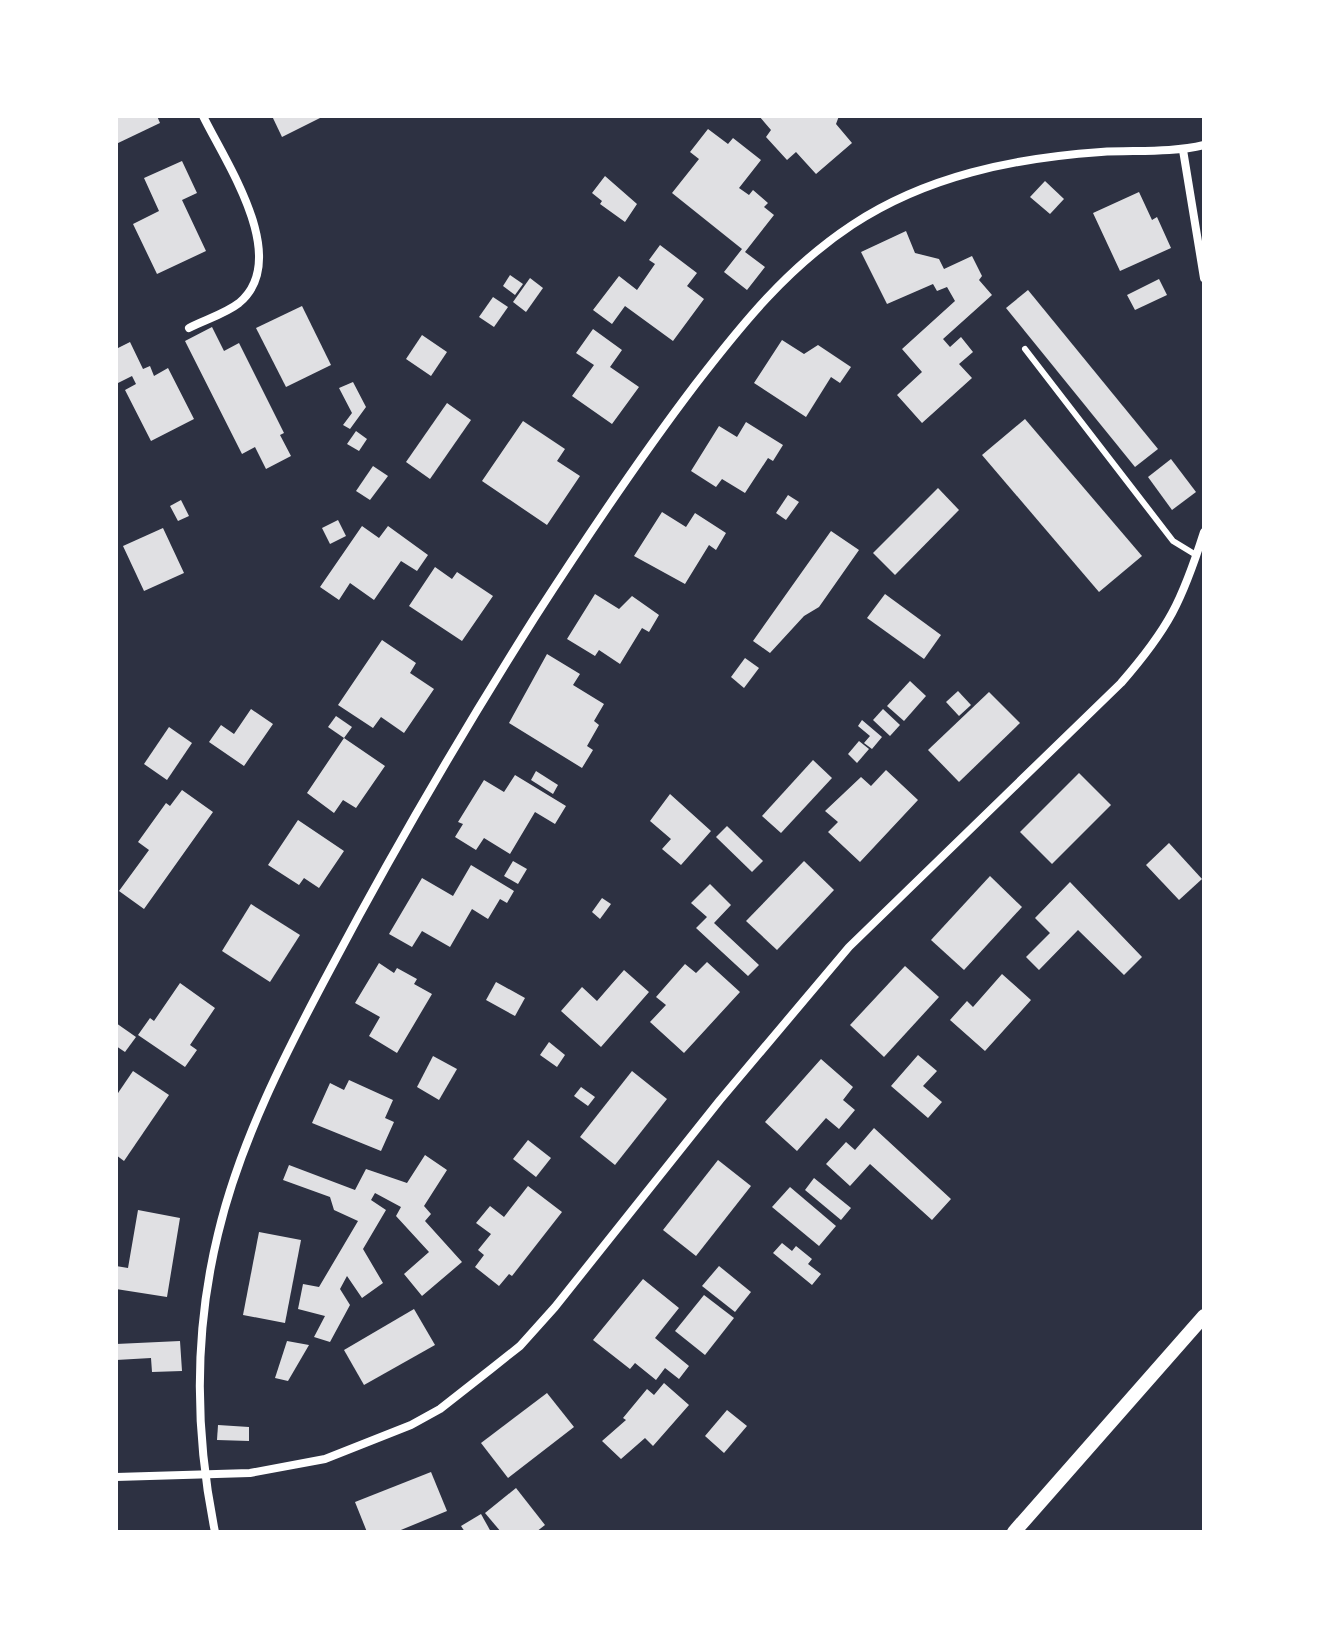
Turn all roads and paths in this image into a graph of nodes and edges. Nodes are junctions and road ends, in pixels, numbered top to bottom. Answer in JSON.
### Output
{"nodes":[{"id":1,"x":203,"y":116,"type":"edge"},
{"id":2,"x":1204,"y":145,"type":"edge"},
{"id":3,"x":1183,"y":150,"type":"junction"},
{"id":4,"x":1204,"y":278,"type":"edge"},
{"id":5,"x":189,"y":328,"type":"dead end"},
{"id":6,"x":1025,"y":349,"type":"dead end"},
{"id":7,"x":1204,"y":532,"type":"edge"},
{"id":8,"x":1196,"y":555,"type":"junction"},
{"id":9,"x":1204,"y":1316,"type":"edge"},
{"id":10,"x":203,"y":1473,"type":"junction"},
{"id":11,"x":116,"y":1477,"type":"edge"},
{"id":12,"x":215,"y":1532,"type":"edge"},
{"id":13,"x":1014,"y":1532,"type":"edge"}],
"edges":[{"from":1,"to":5,"type":"street"},
{"from":2,"to":3,"type":"street"},
{"from":3,"to":4,"type":"street"},
{"from":3,"to":10,"type":"street"},
{"from":6,"to":8,"type":"lane"},
{"from":7,"to":8,"type":"street"},
{"from":8,"to":10,"type":"street"},
{"from":9,"to":13,"type":"street"},
{"from":10,"to":11,"type":"street"},
{"from":10,"to":12,"type":"street"}]}
